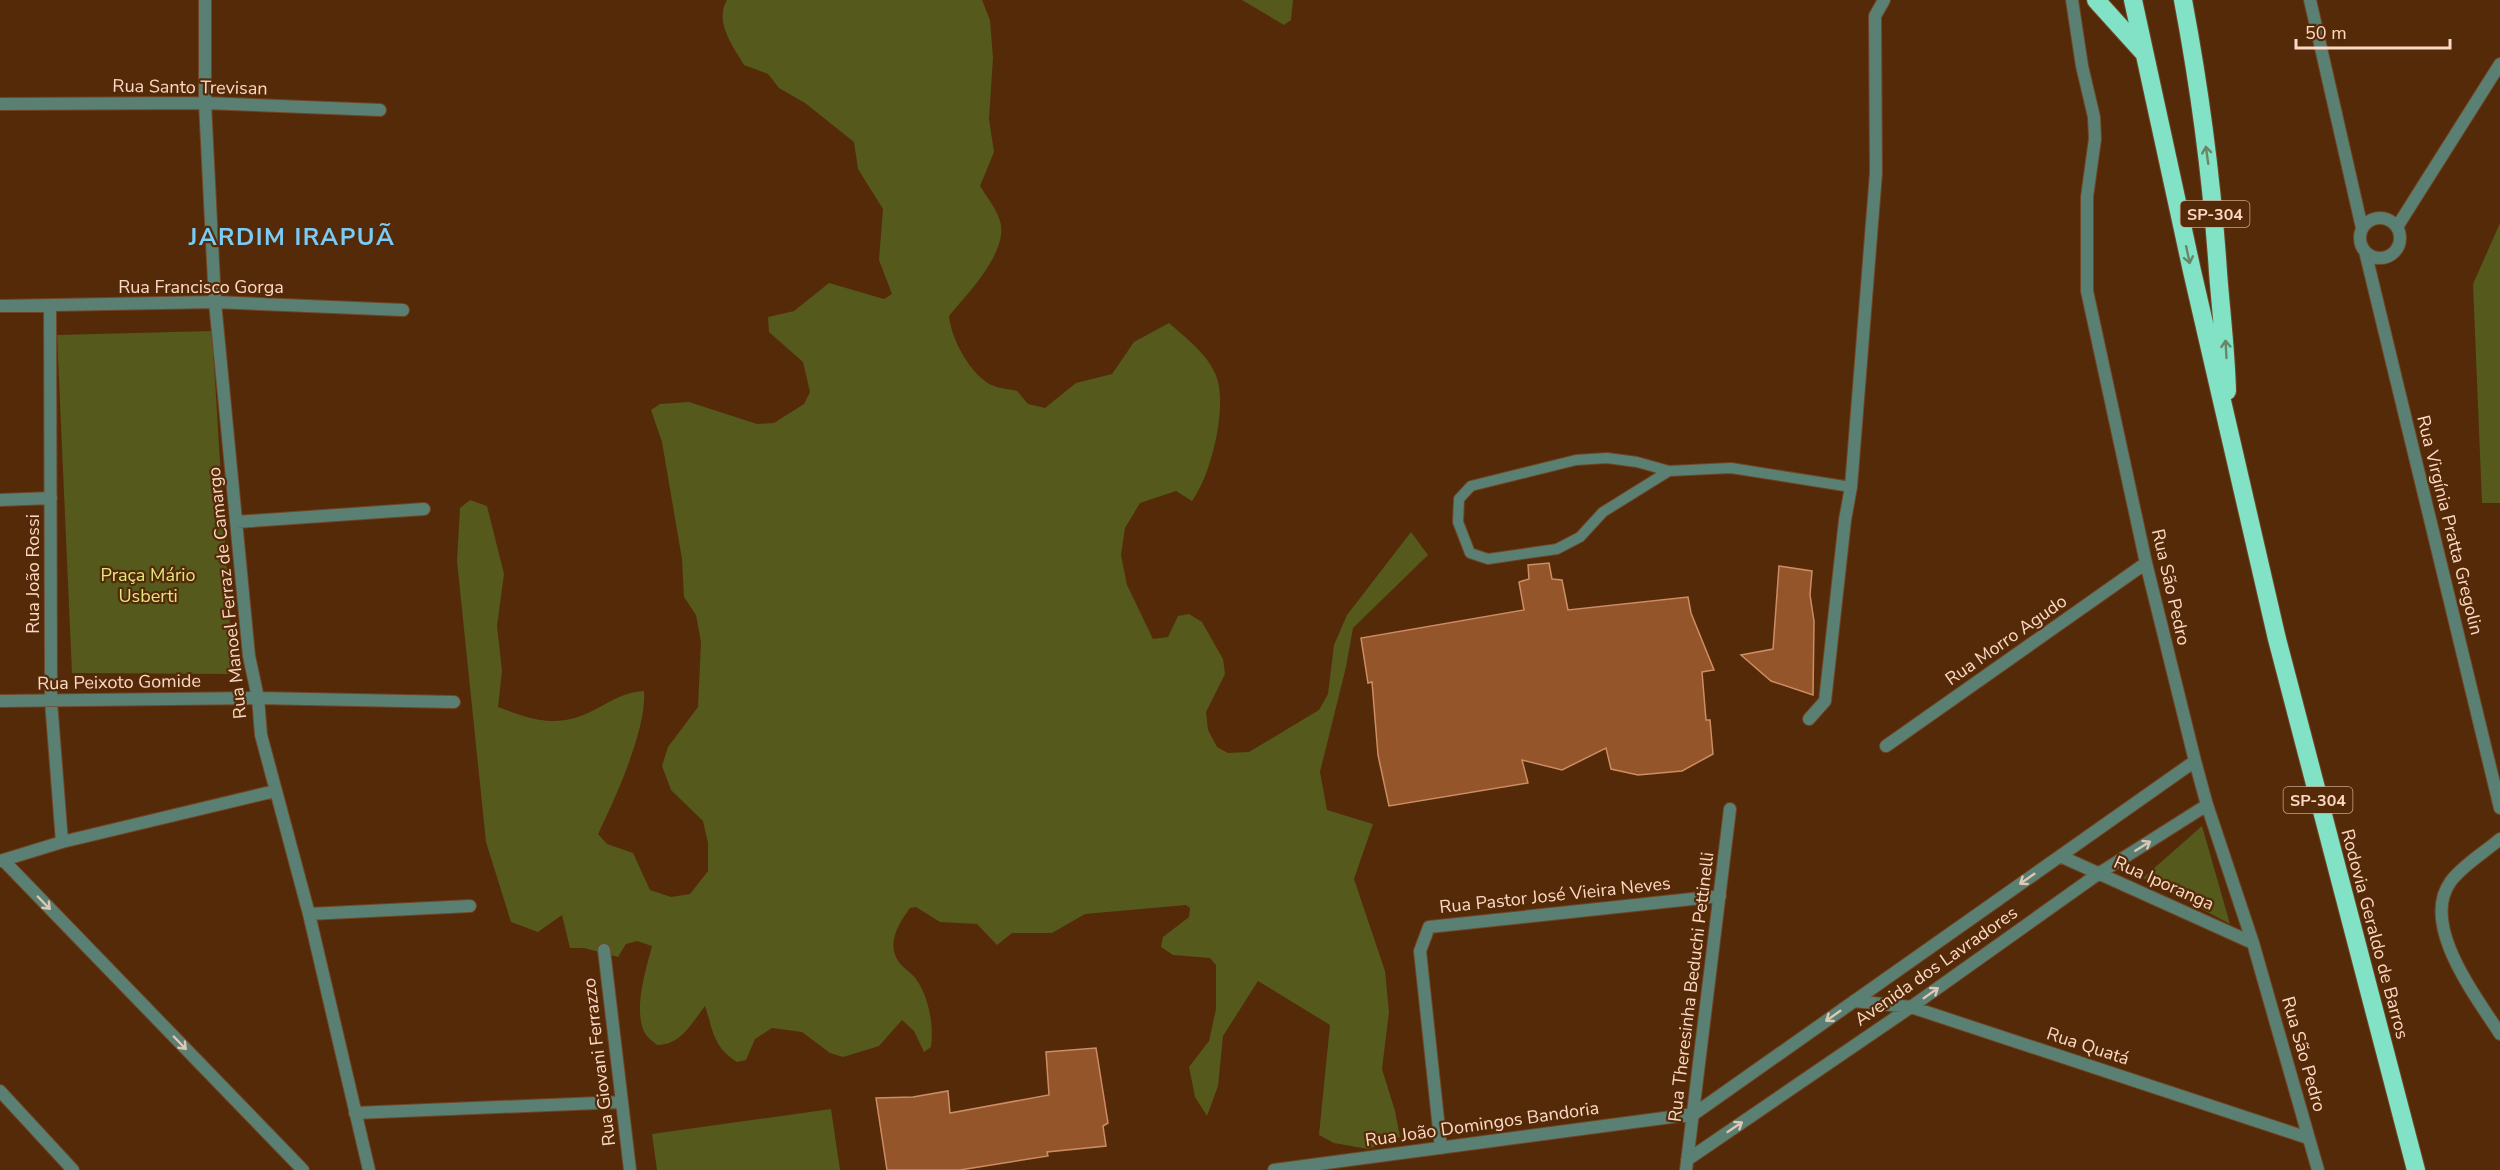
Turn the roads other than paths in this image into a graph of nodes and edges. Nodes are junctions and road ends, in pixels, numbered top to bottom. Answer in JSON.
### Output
{"nodes":[{"id":1,"x":205,"y":0,"type":"edge"},
{"id":2,"x":1884,"y":0,"type":"edge"},
{"id":3,"x":2073,"y":0,"type":"edge"},
{"id":4,"x":2096,"y":0,"type":"edge"},
{"id":5,"x":2133,"y":0,"type":"edge"},
{"id":6,"x":2183,"y":0,"type":"edge"},
{"id":7,"x":2310,"y":0,"type":"edge"},
{"id":8,"x":2145,"y":54,"type":"junction"},
{"id":9,"x":2500,"y":64,"type":"edge"},
{"id":10,"x":205,"y":103,"type":"junction"},
{"id":11,"x":0,"y":104,"type":"edge"},
{"id":12,"x":380,"y":110,"type":"dead end"},
{"id":13,"x":2397,"y":227,"type":"junction"},
{"id":14,"x":2362,"y":228,"type":"junction"},
{"id":15,"x":2365,"y":251,"type":"junction"},
{"id":16,"x":215,"y":302,"type":"junction"},
{"id":17,"x":0,"y":306,"type":"edge"},
{"id":18,"x":50,"y":306,"type":"junction"},
{"id":19,"x":403,"y":310,"type":"dead end"},
{"id":20,"x":2227,"y":429,"type":"junction"},
{"id":21,"x":1669,"y":471,"type":"junction"},
{"id":22,"x":1851,"y":487,"type":"junction"},
{"id":23,"x":51,"y":498,"type":"junction"},
{"id":24,"x":0,"y":500,"type":"edge"},
{"id":25,"x":424,"y":509,"type":"dead end"},
{"id":26,"x":236,"y":522,"type":"junction"},
{"id":27,"x":2146,"y":563,"type":"junction"},
{"id":28,"x":258,"y":698,"type":"junction"},
{"id":29,"x":0,"y":701,"type":"edge"},
{"id":30,"x":51,"y":701,"type":"junction"},
{"id":31,"x":454,"y":702,"type":"dead end"},
{"id":32,"x":1809,"y":719,"type":"dead end"},
{"id":33,"x":1886,"y":746,"type":"dead end"},
{"id":34,"x":2195,"y":761,"type":"junction"},
{"id":35,"x":275,"y":791,"type":"junction"},
{"id":36,"x":2207,"y":805,"type":"junction"},
{"id":37,"x":2500,"y":808,"type":"edge"},
{"id":38,"x":1730,"y":809,"type":"dead end"},
{"id":39,"x":2500,"y":839,"type":"edge"},
{"id":40,"x":62,"y":842,"type":"junction"},
{"id":41,"x":2060,"y":856,"type":"junction"},
{"id":42,"x":2,"y":861,"type":"edge"},
{"id":43,"x":2098,"y":874,"type":"junction"},
{"id":44,"x":1720,"y":896,"type":"junction"},
{"id":45,"x":470,"y":906,"type":"dead end"},
{"id":46,"x":309,"y":914,"type":"junction"},
{"id":47,"x":2253,"y":943,"type":"junction"},
{"id":48,"x":604,"y":950,"type":"dead end"},
{"id":49,"x":1854,"y":1002,"type":"junction"},
{"id":50,"x":1911,"y":1007,"type":"junction"},
{"id":51,"x":2500,"y":1034,"type":"edge"},
{"id":52,"x":0,"y":1091,"type":"edge"},
{"id":53,"x":622,"y":1102,"type":"junction"},
{"id":54,"x":355,"y":1113,"type":"junction"},
{"id":55,"x":1694,"y":1114,"type":"junction"},
{"id":56,"x":2308,"y":1138,"type":"junction"},
{"id":57,"x":1441,"y":1148,"type":"junction"},
{"id":58,"x":1687,"y":1165,"type":"edge"},
{"id":59,"x":74,"y":1170,"type":"edge"},
{"id":60,"x":303,"y":1170,"type":"edge"},
{"id":61,"x":369,"y":1170,"type":"edge"},
{"id":62,"x":630,"y":1170,"type":"edge"},
{"id":63,"x":1274,"y":1170,"type":"edge"},
{"id":64,"x":2318,"y":1170,"type":"edge"},
{"id":65,"x":2416,"y":1170,"type":"edge"}],
"edges":[{"from":1,"to":10,"type":"street","name":"Rua Manoel Ferraz de Camargo"},
{"from":2,"to":22,"type":"street"},
{"from":3,"to":27,"type":"street","name":"Rua São Pedro"},
{"from":4,"to":8,"type":"highway"},
{"from":5,"to":8,"type":"highway","name":"Rodovia Geraldo de Barros","number":"SP-304"},
{"from":20,"to":6,"type":"highway","name":"Rodovia Geraldo de Barros","number":"SP-304","one_way":true},
{"from":7,"to":14,"type":"street"},
{"from":8,"to":20,"type":"highway","name":"Rodovia Geraldo de Barros","number":"SP-304","one_way":true},
{"from":9,"to":13,"type":"street"},
{"from":10,"to":11,"type":"street","name":"Rua Santo Trevisan"},
{"from":10,"to":12,"type":"street","name":"Rua Santo Trevisan"},
{"from":10,"to":16,"type":"street","name":"Rua Manoel Ferraz de Camargo"},
{"from":13,"to":14,"type":"street"},
{"from":13,"to":15,"type":"street"},
{"from":14,"to":15,"type":"street"},
{"from":15,"to":37,"type":"street","name":"Rua Virgínia Pratta Gregolin"},
{"from":16,"to":18,"type":"street","name":"Rua Francisco Gorga"},
{"from":16,"to":19,"type":"street","name":"Rua Francisco Gorga"},
{"from":16,"to":26,"type":"street","name":"Rua Manoel Ferraz de Camargo"},
{"from":17,"to":18,"type":"street","name":"Rua Francisco Gorga"},
{"from":18,"to":23,"type":"street","name":"Rua João Rossi"},
{"from":20,"to":65,"type":"highway","name":"Rodovia Geraldo de Barros","number":"SP-304"},
{"from":21,"to":21,"type":"lane"},
{"from":21,"to":22,"type":"lane"},
{"from":22,"to":32,"type":"street"},
{"from":23,"to":24,"type":"street"},
{"from":23,"to":30,"type":"street","name":"Rua João Rossi"},
{"from":25,"to":26,"type":"street"},
{"from":26,"to":28,"type":"street","name":"Rua Manoel Ferraz de Camargo"},
{"from":27,"to":33,"type":"street","name":"Rua Morro Agudo"},
{"from":27,"to":34,"type":"street","name":"Rua São Pedro"},
{"from":28,"to":30,"type":"street","name":"Rua Peixoto Gomide"},
{"from":28,"to":31,"type":"street","name":"Rua Peixoto Gomide"},
{"from":28,"to":35,"type":"street","name":"Rua Manoel Ferraz de Camargo"},
{"from":29,"to":30,"type":"street","name":"Rua Peixoto Gomide"},
{"from":30,"to":40,"type":"street","name":"Rua João Rossi"},
{"from":34,"to":36,"type":"street","name":"Rua São Pedro"},
{"from":34,"to":41,"type":"street","name":"Avenida dos Lavradores"},
{"from":35,"to":40,"type":"street"},
{"from":35,"to":46,"type":"street","name":"Rua Manoel Ferraz de Camargo"},
{"from":43,"to":36,"type":"street","name":"Avenida dos Lavradores","one_way":true},
{"from":36,"to":47,"type":"street","name":"Rua São Pedro"},
{"from":38,"to":44,"type":"street","name":"Rua Theresinha Beduchi Pettinelli"},
{"from":39,"to":51,"type":"street"},
{"from":40,"to":42,"type":"street"},
{"from":41,"to":43,"type":"street","name":"Rua Iporanga"},
{"from":41,"to":49,"type":"street","name":"Avenida dos Lavradores","one_way":true},
{"from":42,"to":60,"type":"street","one_way":true},
{"from":43,"to":47,"type":"street","name":"Rua Iporanga"},
{"from":50,"to":43,"type":"street","name":"Avenida dos Lavradores","one_way":true},
{"from":44,"to":55,"type":"street","name":"Rua Theresinha Beduchi Pettinelli"},
{"from":44,"to":57,"type":"street","name":"Rua Pastor José Vieira Neves"},
{"from":45,"to":46,"type":"street"},
{"from":46,"to":54,"type":"street","name":"Rua Manoel Ferraz de Camargo"},
{"from":47,"to":56,"type":"street","name":"Rua São Pedro"},
{"from":48,"to":53,"type":"street","name":"Rua Giovani Ferrazzo"},
{"from":49,"to":50,"type":"street","name":"Rua Quatá"},
{"from":49,"to":55,"type":"street","name":"Avenida dos Lavradores","one_way":true},
{"from":50,"to":56,"type":"street","name":"Rua Quatá"},
{"from":58,"to":50,"type":"street","name":"Avenida dos Lavradores","one_way":true},
{"from":52,"to":59,"type":"street"},
{"from":53,"to":54,"type":"street"},
{"from":53,"to":62,"type":"street","name":"Rua Giovani Ferrazzo"},
{"from":54,"to":61,"type":"street","name":"Rua Manoel Ferraz de Camargo"},
{"from":55,"to":57,"type":"street","name":"Rua João Domingos Bandoria"},
{"from":55,"to":58,"type":"street","name":"Rua Theresinha Beduchi Pettinelli"},
{"from":56,"to":64,"type":"street","name":"Rua São Pedro"},
{"from":57,"to":63,"type":"street","name":"Rua João Domingos Bandoria"}]}
